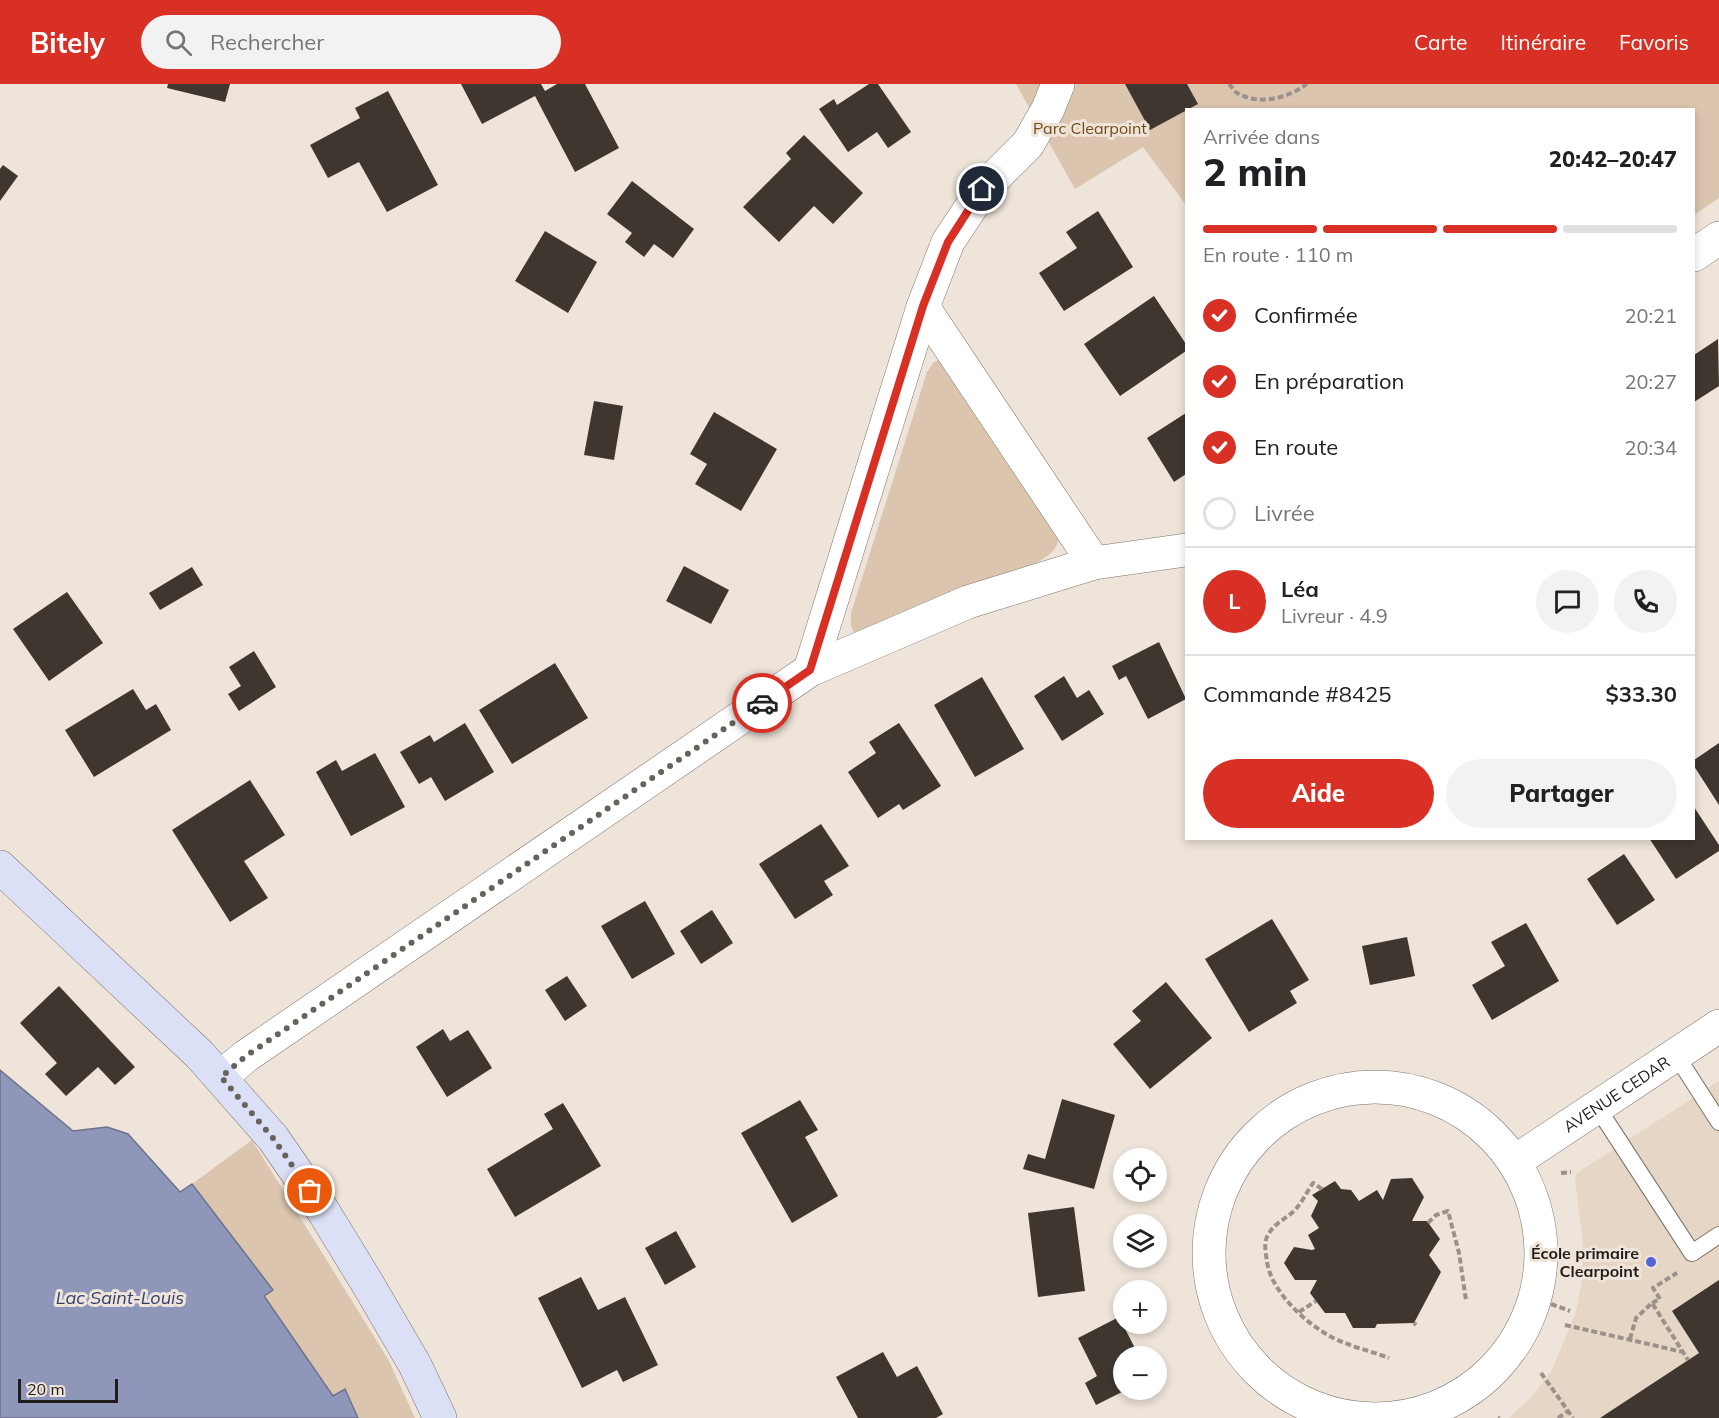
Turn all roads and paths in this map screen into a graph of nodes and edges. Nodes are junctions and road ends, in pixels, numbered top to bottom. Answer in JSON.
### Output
{"nodes":[{"id":1,"x":1058,"y":84,"type":"edge"},
{"id":2,"x":1229,"y":84,"type":"edge"},
{"id":3,"x":1307,"y":84,"type":"edge"},
{"id":4,"x":1719,"y":238,"type":"edge"},
{"id":5,"x":1695,"y":254,"type":"edge"},
{"id":6,"x":923,"y":306,"type":"junction"},
{"id":7,"x":1185,"y":550,"type":"edge"},
{"id":8,"x":1094,"y":563,"type":"junction"},
{"id":9,"x":810,"y":670,"type":"junction"},
{"id":10,"x":0,"y":867,"type":"edge"},
{"id":11,"x":1719,"y":1026,"type":"edge"},
{"id":12,"x":1676,"y":1055,"type":"junction"},
{"id":13,"x":221,"y":1077,"type":"junction"},
{"id":14,"x":1598,"y":1107,"type":"junction"},
{"id":15,"x":1719,"y":1122,"type":"edge"},
{"id":16,"x":1514,"y":1162,"type":"junction"},
{"id":17,"x":1322,"y":1189,"type":"dead end"},
{"id":18,"x":1428,"y":1223,"type":"dead end"},
{"id":19,"x":1719,"y":1235,"type":"edge"},
{"id":20,"x":1653,"y":1288,"type":"dead end"},
{"id":21,"x":1316,"y":1300,"type":"dead end"},
{"id":22,"x":1466,"y":1300,"type":"dead end"},
{"id":23,"x":1652,"y":1303,"type":"junction"},
{"id":24,"x":1551,"y":1304,"type":"dead end"},
{"id":25,"x":1570,"y":1311,"type":"dead end"},
{"id":26,"x":1299,"y":1312,"type":"junction"},
{"id":27,"x":1565,"y":1325,"type":"dead end"},
{"id":28,"x":1630,"y":1339,"type":"junction"},
{"id":29,"x":1683,"y":1352,"type":"junction"},
{"id":30,"x":1389,"y":1358,"type":"dead end"},
{"id":31,"x":1688,"y":1360,"type":"dead end"},
{"id":32,"x":1541,"y":1373,"type":"dead end"},
{"id":33,"x":1274,"y":1407,"type":"edge"},
{"id":34,"x":1568,"y":1411,"type":"junction"},
{"id":35,"x":440,"y":1418,"type":"edge"},
{"id":36,"x":1558,"y":1418,"type":"edge"},
{"id":37,"x":1573,"y":1418,"type":"edge"}],
"edges":[{"from":1,"to":6,"type":"street"},
{"from":2,"to":3,"type":"path"},
{"from":4,"to":5,"type":"street"},
{"from":6,"to":8,"type":"street"},
{"from":6,"to":9,"type":"street"},
{"from":7,"to":8,"type":"street"},
{"from":8,"to":9,"type":"street"},
{"from":9,"to":13,"type":"street"},
{"from":10,"to":13,"type":"street"},
{"from":11,"to":12,"type":"street","name":"AVENUE CEDAR"},
{"from":12,"to":14,"type":"street","name":"AVENUE CEDAR"},
{"from":12,"to":15,"type":"lane"},
{"from":13,"to":35,"type":"street"},
{"from":14,"to":16,"type":"street","name":"AVENUE CEDAR"},
{"from":14,"to":19,"type":"lane"},
{"from":16,"to":33,"type":"street"},
{"from":16,"to":33,"type":"street"},
{"from":17,"to":26,"type":"path"},
{"from":18,"to":22,"type":"path"},
{"from":20,"to":23,"type":"path"},
{"from":21,"to":26,"type":"path"},
{"from":23,"to":28,"type":"path"},
{"from":23,"to":29,"type":"path"},
{"from":24,"to":25,"type":"path"},
{"from":26,"to":30,"type":"path"},
{"from":27,"to":28,"type":"path"},
{"from":28,"to":29,"type":"path"},
{"from":29,"to":31,"type":"path"},
{"from":32,"to":34,"type":"path"},
{"from":34,"to":36,"type":"path"},
{"from":34,"to":37,"type":"path"}]}
